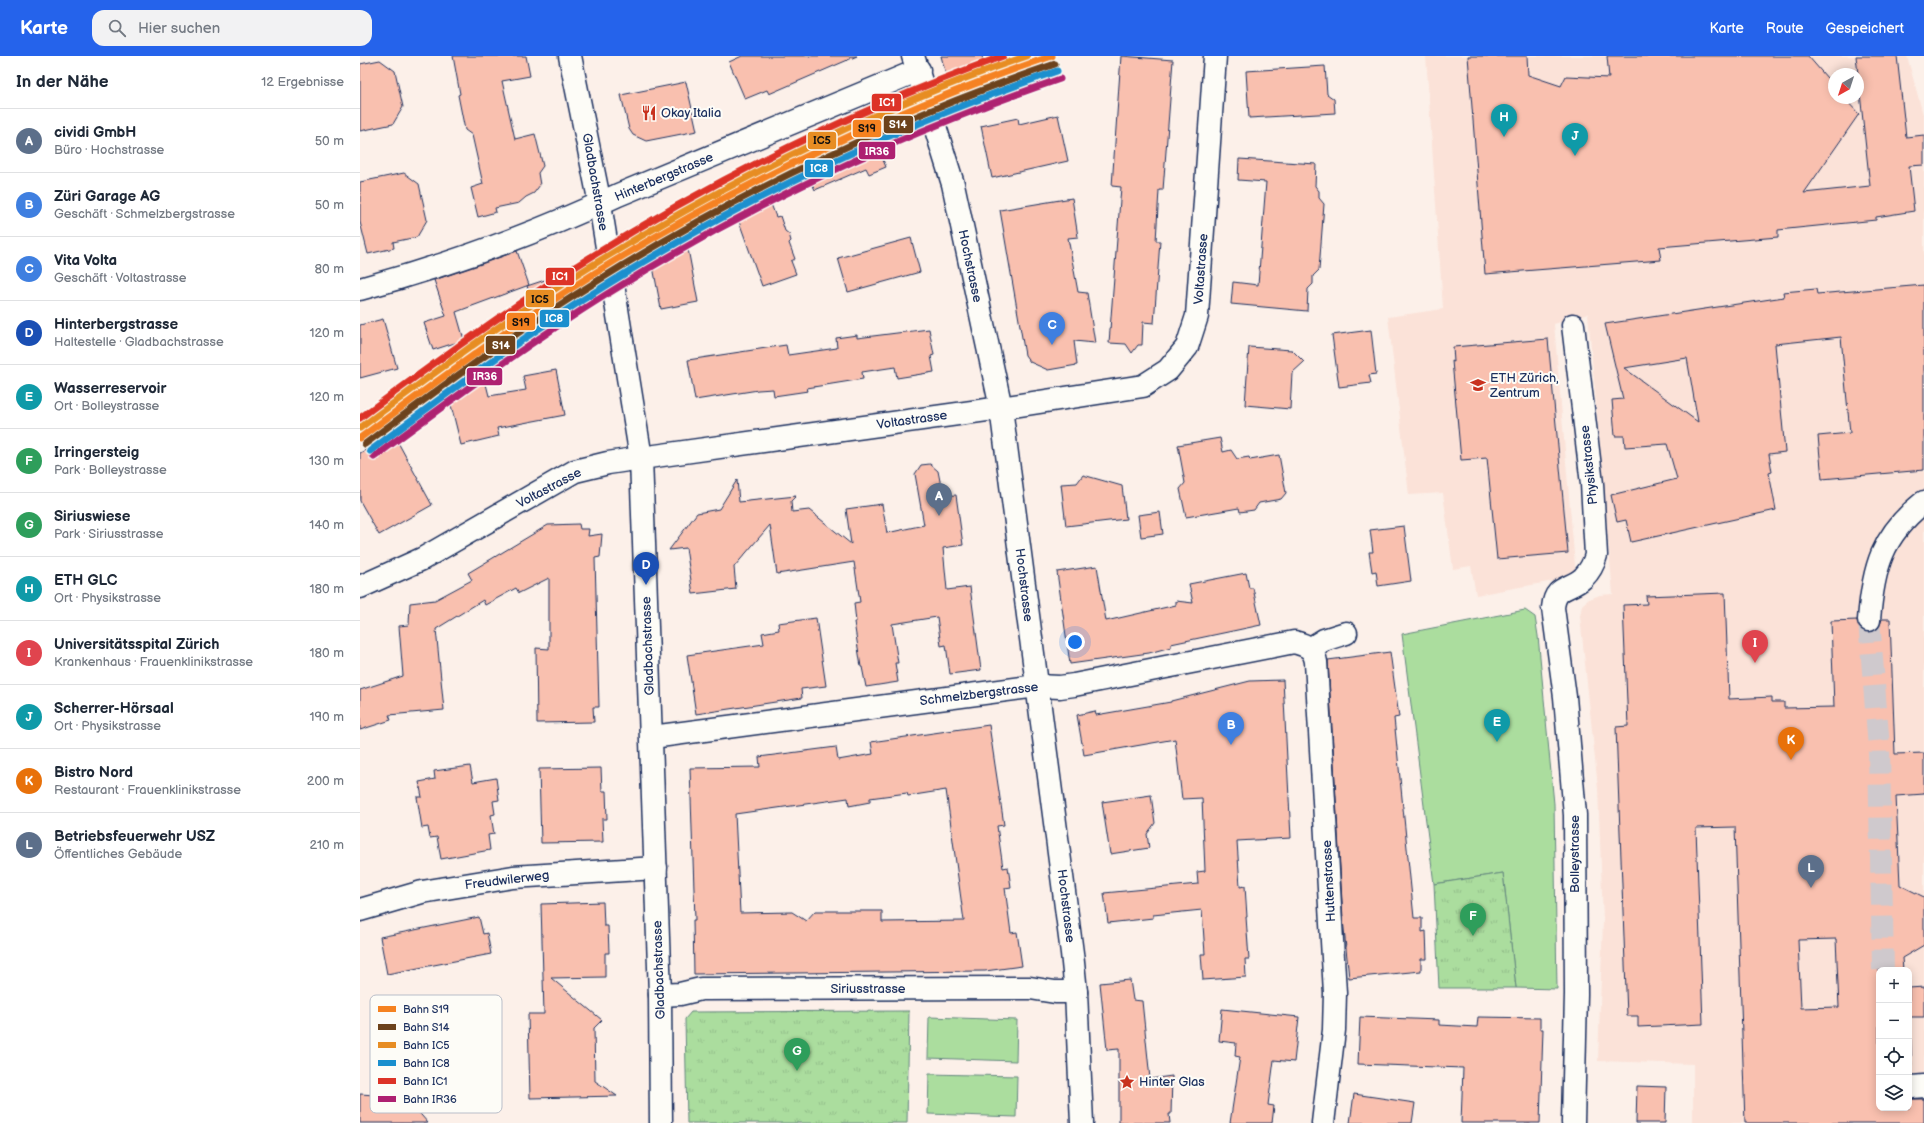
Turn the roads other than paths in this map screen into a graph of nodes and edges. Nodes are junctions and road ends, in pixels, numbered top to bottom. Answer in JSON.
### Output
{"nodes":[{"id":1,"x":570,"y":56,"type":"edge"},
{"id":2,"x":1215,"y":56,"type":"edge"},
{"id":3,"x":916,"y":63,"type":"edge"},
{"id":4,"x":600,"y":204,"type":"junction"},
{"id":5,"x":360,"y":289,"type":"edge"},
{"id":6,"x":1573,"y":325,"type":"dead end"},
{"id":7,"x":1001,"y":408,"type":"junction"},
{"id":8,"x":641,"y":458,"type":"junction"},
{"id":9,"x":1924,"y":502,"type":"edge"},
{"id":10,"x":360,"y":587,"type":"edge"},
{"id":11,"x":1562,"y":590,"type":"joint"},
{"id":12,"x":1869,"y":620,"type":"tunnel mouth"},
{"id":13,"x":1346,"y":633,"type":"dead end"},
{"id":14,"x":1307,"y":646,"type":"junction"},
{"id":15,"x":1037,"y":686,"type":"junction"},
{"id":16,"x":652,"y":737,"type":"junction"},
{"id":17,"x":656,"y":868,"type":"junction"},
{"id":18,"x":360,"y":910,"type":"edge"},
{"id":19,"x":1076,"y":992,"type":"junction"},
{"id":20,"x":660,"y":995,"type":"junction"},
{"id":21,"x":661,"y":1123,"type":"edge"},
{"id":22,"x":1082,"y":1123,"type":"edge"},
{"id":23,"x":1323,"y":1123,"type":"edge"},
{"id":24,"x":1573,"y":1123,"type":"edge"}],
"edges":[{"from":1,"to":4,"type":"street","name":"Gladbachstrasse"},
{"from":2,"to":7,"type":"street","name":"Voltastrasse"},
{"from":3,"to":4,"type":"street","name":"Hinterbergstrasse"},
{"from":3,"to":7,"type":"street","name":"Hochstrasse"},
{"from":4,"to":5,"type":"street","name":"Hinterbergstrasse"},
{"from":4,"to":8,"type":"street","name":"Gladbachstrasse"},
{"from":6,"to":11,"type":"street","name":"Physikstrasse"},
{"from":7,"to":8,"type":"street","name":"Voltastrasse"},
{"from":7,"to":15,"type":"street","name":"Hochstrasse"},
{"from":8,"to":10,"type":"street","name":"Voltastrasse"},
{"from":8,"to":16,"type":"street","name":"Gladbachstrasse"},
{"from":9,"to":12,"type":"street"},
{"from":11,"to":24,"type":"street","name":"Bolleystrasse"},
{"from":13,"to":14,"type":"street","name":"Schmelzbergstrasse"},
{"from":14,"to":15,"type":"street","name":"Schmelzbergstrasse"},
{"from":14,"to":23,"type":"street","name":"Huttenstrasse"},
{"from":15,"to":16,"type":"street","name":"Schmelzbergstrasse"},
{"from":15,"to":19,"type":"street","name":"Hochstrasse"},
{"from":16,"to":17,"type":"street","name":"Gladbachstrasse"},
{"from":17,"to":18,"type":"street","name":"Freudwilerweg"},
{"from":17,"to":20,"type":"street","name":"Gladbachstrasse"},
{"from":19,"to":20,"type":"street","name":"Siriusstrasse"},
{"from":19,"to":22,"type":"street","name":"Hochstrasse"},
{"from":20,"to":21,"type":"street","name":"Gladbachstrasse"}]}
